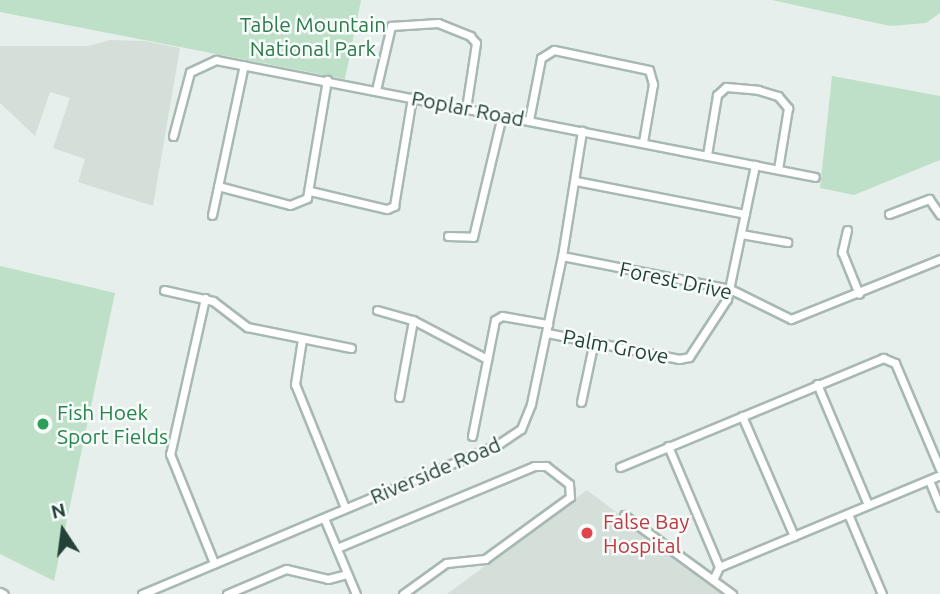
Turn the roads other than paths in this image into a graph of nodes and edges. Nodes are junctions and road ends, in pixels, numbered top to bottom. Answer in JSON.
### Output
{"nodes":[{"id":1,"x":244,"y":65,"type":"junction"},
{"id":2,"x":327,"y":80,"type":"junction"},
{"id":3,"x":376,"y":90,"type":"junction"},
{"id":4,"x":412,"y":97,"type":"junction"},
{"id":5,"x":466,"y":108,"type":"junction"},
{"id":6,"x":502,"y":115,"type":"junction"},
{"id":7,"x":529,"y":120,"type":"junction"},
{"id":8,"x":582,"y":131,"type":"junction"},
{"id":9,"x":173,"y":136,"type":"dead end"},
{"id":10,"x":643,"y":142,"type":"junction"},
{"id":11,"x":706,"y":155,"type":"junction"},
{"id":12,"x":755,"y":165,"type":"junction"},
{"id":13,"x":778,"y":169,"type":"junction"},
{"id":14,"x":815,"y":177,"type":"dead end"},
{"id":15,"x":576,"y":181,"type":"junction"},
{"id":16,"x":218,"y":186,"type":"junction"},
{"id":17,"x":310,"y":191,"type":"junction"},
{"id":18,"x":745,"y":214,"type":"junction"},
{"id":19,"x":889,"y":214,"type":"dead end"},
{"id":20,"x":212,"y":215,"type":"dead end"},
{"id":21,"x":940,"y":215,"type":"edge"},
{"id":22,"x":847,"y":230,"type":"dead end"},
{"id":23,"x":741,"y":234,"type":"junction"},
{"id":24,"x":448,"y":236,"type":"dead end"},
{"id":25,"x":787,"y":242,"type":"dead end"},
{"id":26,"x":562,"y":256,"type":"junction"},
{"id":27,"x":940,"y":259,"type":"edge"},
{"id":28,"x":164,"y":289,"type":"dead end"},
{"id":29,"x":730,"y":289,"type":"junction"},
{"id":30,"x":859,"y":294,"type":"junction"},
{"id":31,"x":205,"y":298,"type":"junction"},
{"id":32,"x":377,"y":310,"type":"dead end"},
{"id":33,"x":413,"y":320,"type":"junction"},
{"id":34,"x":547,"y":328,"type":"junction"},
{"id":35,"x":302,"y":339,"type":"junction"},
{"id":36,"x":594,"y":341,"type":"junction"},
{"id":37,"x":351,"y":348,"type":"dead end"},
{"id":38,"x":487,"y":359,"type":"junction"},
{"id":39,"x":817,"y":384,"type":"junction"},
{"id":40,"x":399,"y":397,"type":"dead end"},
{"id":41,"x":582,"y":402,"type":"dead end"},
{"id":42,"x":742,"y":415,"type":"junction"},
{"id":43,"x":472,"y":436,"type":"dead end"},
{"id":44,"x":668,"y":446,"type":"junction"},
{"id":45,"x":620,"y":467,"type":"dead end"},
{"id":46,"x":940,"y":469,"type":"edge"},
{"id":47,"x":940,"y":475,"type":"edge"},
{"id":48,"x":929,"y":480,"type":"junction"},
{"id":49,"x":868,"y":505,"type":"junction"},
{"id":50,"x":940,"y":507,"type":"edge"},
{"id":51,"x":345,"y":508,"type":"junction"},
{"id":52,"x":848,"y":514,"type":"junction"},
{"id":53,"x":624,"y":515,"type":"dead end"},
{"id":54,"x":324,"y":518,"type":"junction"},
{"id":55,"x":793,"y":536,"type":"junction"},
{"id":56,"x":337,"y":548,"type":"junction"},
{"id":57,"x":214,"y":563,"type":"junction"},
{"id":58,"x":719,"y":568,"type":"junction"},
{"id":59,"x":347,"y":574,"type":"junction"},
{"id":60,"x":713,"y":580,"type":"junction"},
{"id":61,"x":142,"y":594,"type":"edge"},
{"id":62,"x":227,"y":594,"type":"edge"},
{"id":63,"x":356,"y":594,"type":"edge"},
{"id":64,"x":403,"y":594,"type":"edge"},
{"id":65,"x":732,"y":594,"type":"edge"},
{"id":66,"x":882,"y":594,"type":"edge"}],
"edges":[{"from":1,"to":2,"type":"street","name":"Poplar Road"},
{"from":1,"to":9,"type":"street","name":"Poplar Road"},
{"from":1,"to":16,"type":"street"},
{"from":2,"to":3,"type":"street","name":"Poplar Road"},
{"from":2,"to":17,"type":"street"},
{"from":3,"to":4,"type":"street","name":"Poplar Road"},
{"from":3,"to":5,"type":"street"},
{"from":4,"to":5,"type":"street","name":"Poplar Road"},
{"from":4,"to":17,"type":"street"},
{"from":5,"to":6,"type":"street","name":"Poplar Road"},
{"from":6,"to":7,"type":"street","name":"Poplar Road"},
{"from":6,"to":24,"type":"street"},
{"from":7,"to":8,"type":"street","name":"Poplar Road"},
{"from":7,"to":10,"type":"street"},
{"from":8,"to":10,"type":"street","name":"Poplar Road"},
{"from":8,"to":15,"type":"street","name":"Riverside Road"},
{"from":10,"to":11,"type":"street","name":"Poplar Road"},
{"from":11,"to":12,"type":"street","name":"Poplar Road"},
{"from":11,"to":13,"type":"street"},
{"from":12,"to":13,"type":"street","name":"Poplar Road"},
{"from":12,"to":18,"type":"street","name":"Palm Grove"},
{"from":13,"to":14,"type":"street","name":"Poplar Road"},
{"from":15,"to":18,"type":"street"},
{"from":15,"to":26,"type":"street","name":"Riverside Road"},
{"from":16,"to":17,"type":"street"},
{"from":16,"to":20,"type":"street"},
{"from":18,"to":23,"type":"street","name":"Palm Grove"},
{"from":19,"to":21,"type":"street"},
{"from":22,"to":30,"type":"street"},
{"from":23,"to":25,"type":"street"},
{"from":23,"to":29,"type":"street","name":"Palm Grove"},
{"from":26,"to":29,"type":"street","name":"Forest Drive"},
{"from":26,"to":34,"type":"street","name":"Riverside Road"},
{"from":27,"to":30,"type":"street","name":"Forest Drive"},
{"from":28,"to":31,"type":"street"},
{"from":29,"to":30,"type":"street","name":"Forest Drive"},
{"from":29,"to":36,"type":"street","name":"Palm Grove"},
{"from":31,"to":35,"type":"street"},
{"from":31,"to":57,"type":"street"},
{"from":32,"to":33,"type":"street"},
{"from":33,"to":38,"type":"street"},
{"from":33,"to":40,"type":"street"},
{"from":34,"to":36,"type":"street","name":"Palm Grove"},
{"from":34,"to":38,"type":"street","name":"Palm Grove"},
{"from":34,"to":51,"type":"street","name":"Riverside Road"},
{"from":35,"to":37,"type":"street"},
{"from":35,"to":51,"type":"street"},
{"from":36,"to":41,"type":"street"},
{"from":38,"to":43,"type":"street"},
{"from":39,"to":42,"type":"street"},
{"from":39,"to":46,"type":"street"},
{"from":39,"to":49,"type":"street"},
{"from":42,"to":44,"type":"street"},
{"from":42,"to":55,"type":"street"},
{"from":44,"to":45,"type":"street"},
{"from":44,"to":58,"type":"street"},
{"from":47,"to":48,"type":"street"},
{"from":48,"to":49,"type":"street"},
{"from":48,"to":50,"type":"street"},
{"from":49,"to":52,"type":"street"},
{"from":51,"to":54,"type":"street","name":"Riverside Road"},
{"from":52,"to":55,"type":"street"},
{"from":52,"to":66,"type":"street"},
{"from":53,"to":60,"type":"street"},
{"from":54,"to":56,"type":"street"},
{"from":54,"to":57,"type":"street","name":"Riverside Road"},
{"from":55,"to":58,"type":"street"},
{"from":56,"to":59,"type":"street"},
{"from":56,"to":64,"type":"street"},
{"from":57,"to":61,"type":"street","name":"Riverside Road"},
{"from":58,"to":60,"type":"street"},
{"from":59,"to":62,"type":"street"},
{"from":59,"to":63,"type":"street"},
{"from":60,"to":65,"type":"street"}]}
